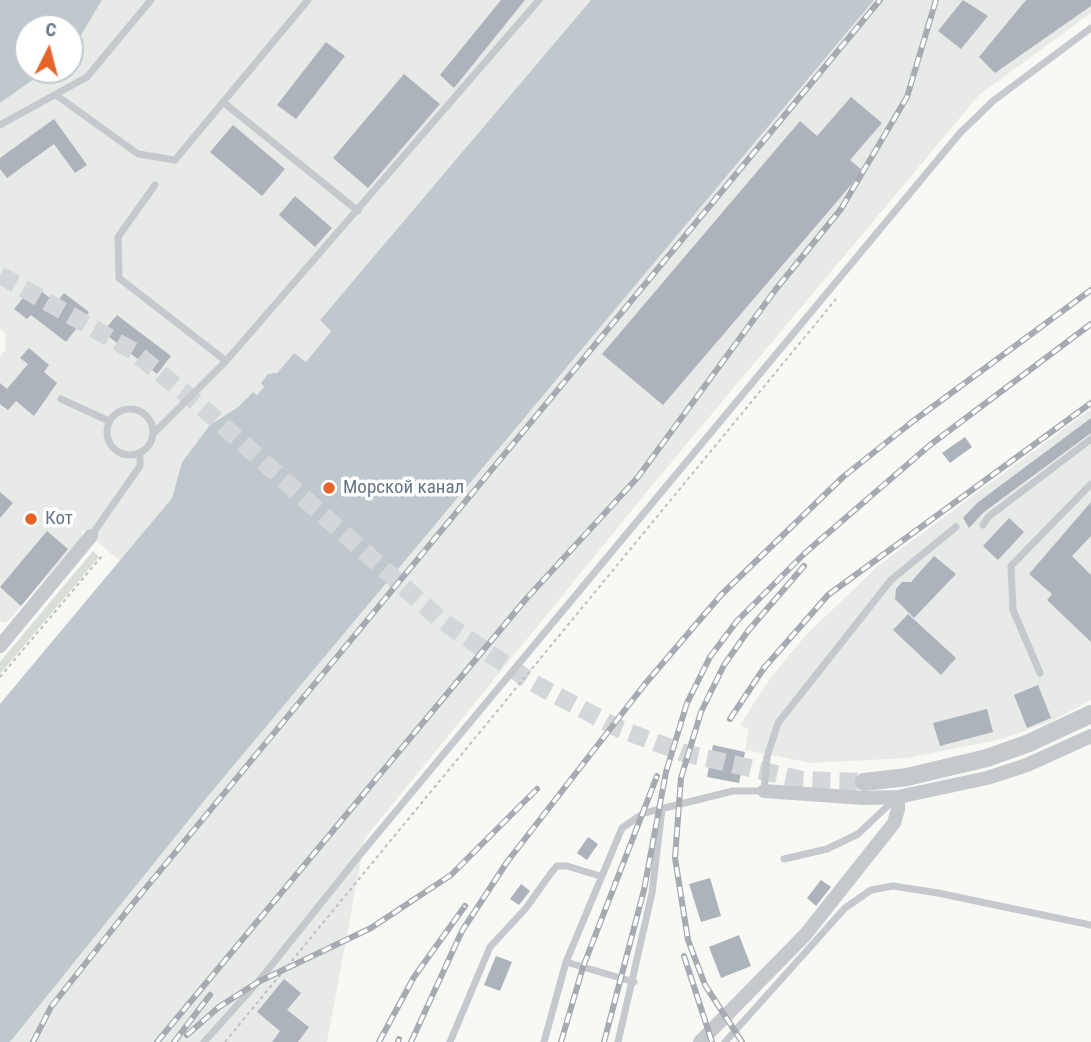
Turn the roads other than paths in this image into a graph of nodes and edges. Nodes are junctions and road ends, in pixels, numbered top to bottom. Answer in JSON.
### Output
{"nodes":[{"id":1,"x":151,"y":0,"type":"edge"},
{"id":2,"x":308,"y":0,"type":"edge"},
{"id":3,"x":539,"y":0,"type":"edge"},
{"id":4,"x":1091,"y":29,"type":"edge"},
{"id":5,"x":56,"y":95,"type":"junction"},
{"id":6,"x":223,"y":102,"type":"junction"},
{"id":7,"x":0,"y":125,"type":"edge"},
{"id":8,"x":155,"y":185,"type":"dead end"},
{"id":9,"x":358,"y":211,"type":"junction"},
{"id":10,"x":226,"y":360,"type":"junction"},
{"id":11,"x":61,"y":400,"type":"dead end"},
{"id":12,"x":109,"y":421,"type":"junction"},
{"id":13,"x":153,"y":434,"type":"junction"},
{"id":14,"x":1091,"y":439,"type":"edge"},
{"id":15,"x":140,"y":452,"type":"junction"},
{"id":16,"x":1091,"y":484,"type":"edge"},
{"id":17,"x":984,"y":525,"type":"dead end"},
{"id":18,"x":956,"y":527,"type":"dead end"},
{"id":19,"x":91,"y":536,"type":"joint"},
{"id":20,"x":1,"y":642,"type":"edge"},
{"id":21,"x":1040,"y":673,"type":"dead end"},
{"id":22,"x":1091,"y":714,"type":"edge"},
{"id":23,"x":1091,"y":736,"type":"edge"},
{"id":24,"x":864,"y":782,"type":"tunnel mouth"},
{"id":25,"x":764,"y":791,"type":"junction"},
{"id":26,"x":898,"y":797,"type":"junction"},
{"id":27,"x":662,"y":809,"type":"junction"},
{"id":28,"x":783,"y":859,"type":"dead end"},
{"id":29,"x":600,"y":876,"type":"junction"},
{"id":30,"x":1091,"y":925,"type":"edge"},
{"id":31,"x":566,"y":962,"type":"junction"},
{"id":32,"x":634,"y":982,"type":"junction"},
{"id":33,"x":204,"y":1042,"type":"edge"},
{"id":34,"x":450,"y":1042,"type":"edge"},
{"id":35,"x":544,"y":1042,"type":"edge"},
{"id":36,"x":618,"y":1042,"type":"edge"},
{"id":37,"x":700,"y":1042,"type":"edge"},
{"id":38,"x":725,"y":1042,"type":"edge"}],
"edges":[{"from":1,"to":5,"type":"lane"},
{"from":2,"to":6,"type":"lane"},
{"from":3,"to":9,"type":"lane"},
{"from":4,"to":33,"type":"lane"},
{"from":5,"to":6,"type":"lane"},
{"from":5,"to":7,"type":"lane"},
{"from":6,"to":9,"type":"lane"},
{"from":8,"to":10,"type":"lane"},
{"from":9,"to":10,"type":"lane"},
{"from":10,"to":13,"type":"lane"},
{"from":11,"to":12,"type":"lane"},
{"from":12,"to":13,"type":"lane"},
{"from":12,"to":15,"type":"lane"},
{"from":13,"to":15,"type":"lane"},
{"from":14,"to":17,"type":"lane"},
{"from":15,"to":19,"type":"lane"},
{"from":16,"to":21,"type":"lane"},
{"from":18,"to":25,"type":"lane"},
{"from":19,"to":20,"type":"street"},
{"from":22,"to":24,"type":"street"},
{"from":23,"to":26,"type":"street"},
{"from":25,"to":26,"type":"street"},
{"from":25,"to":27,"type":"lane"},
{"from":26,"to":28,"type":"lane"},
{"from":26,"to":37,"type":"street"},
{"from":27,"to":29,"type":"lane"},
{"from":27,"to":32,"type":"lane"},
{"from":29,"to":31,"type":"lane"},
{"from":29,"to":34,"type":"lane"},
{"from":30,"to":38,"type":"lane"},
{"from":31,"to":32,"type":"lane"},
{"from":31,"to":35,"type":"lane"},
{"from":32,"to":36,"type":"lane"}]}
